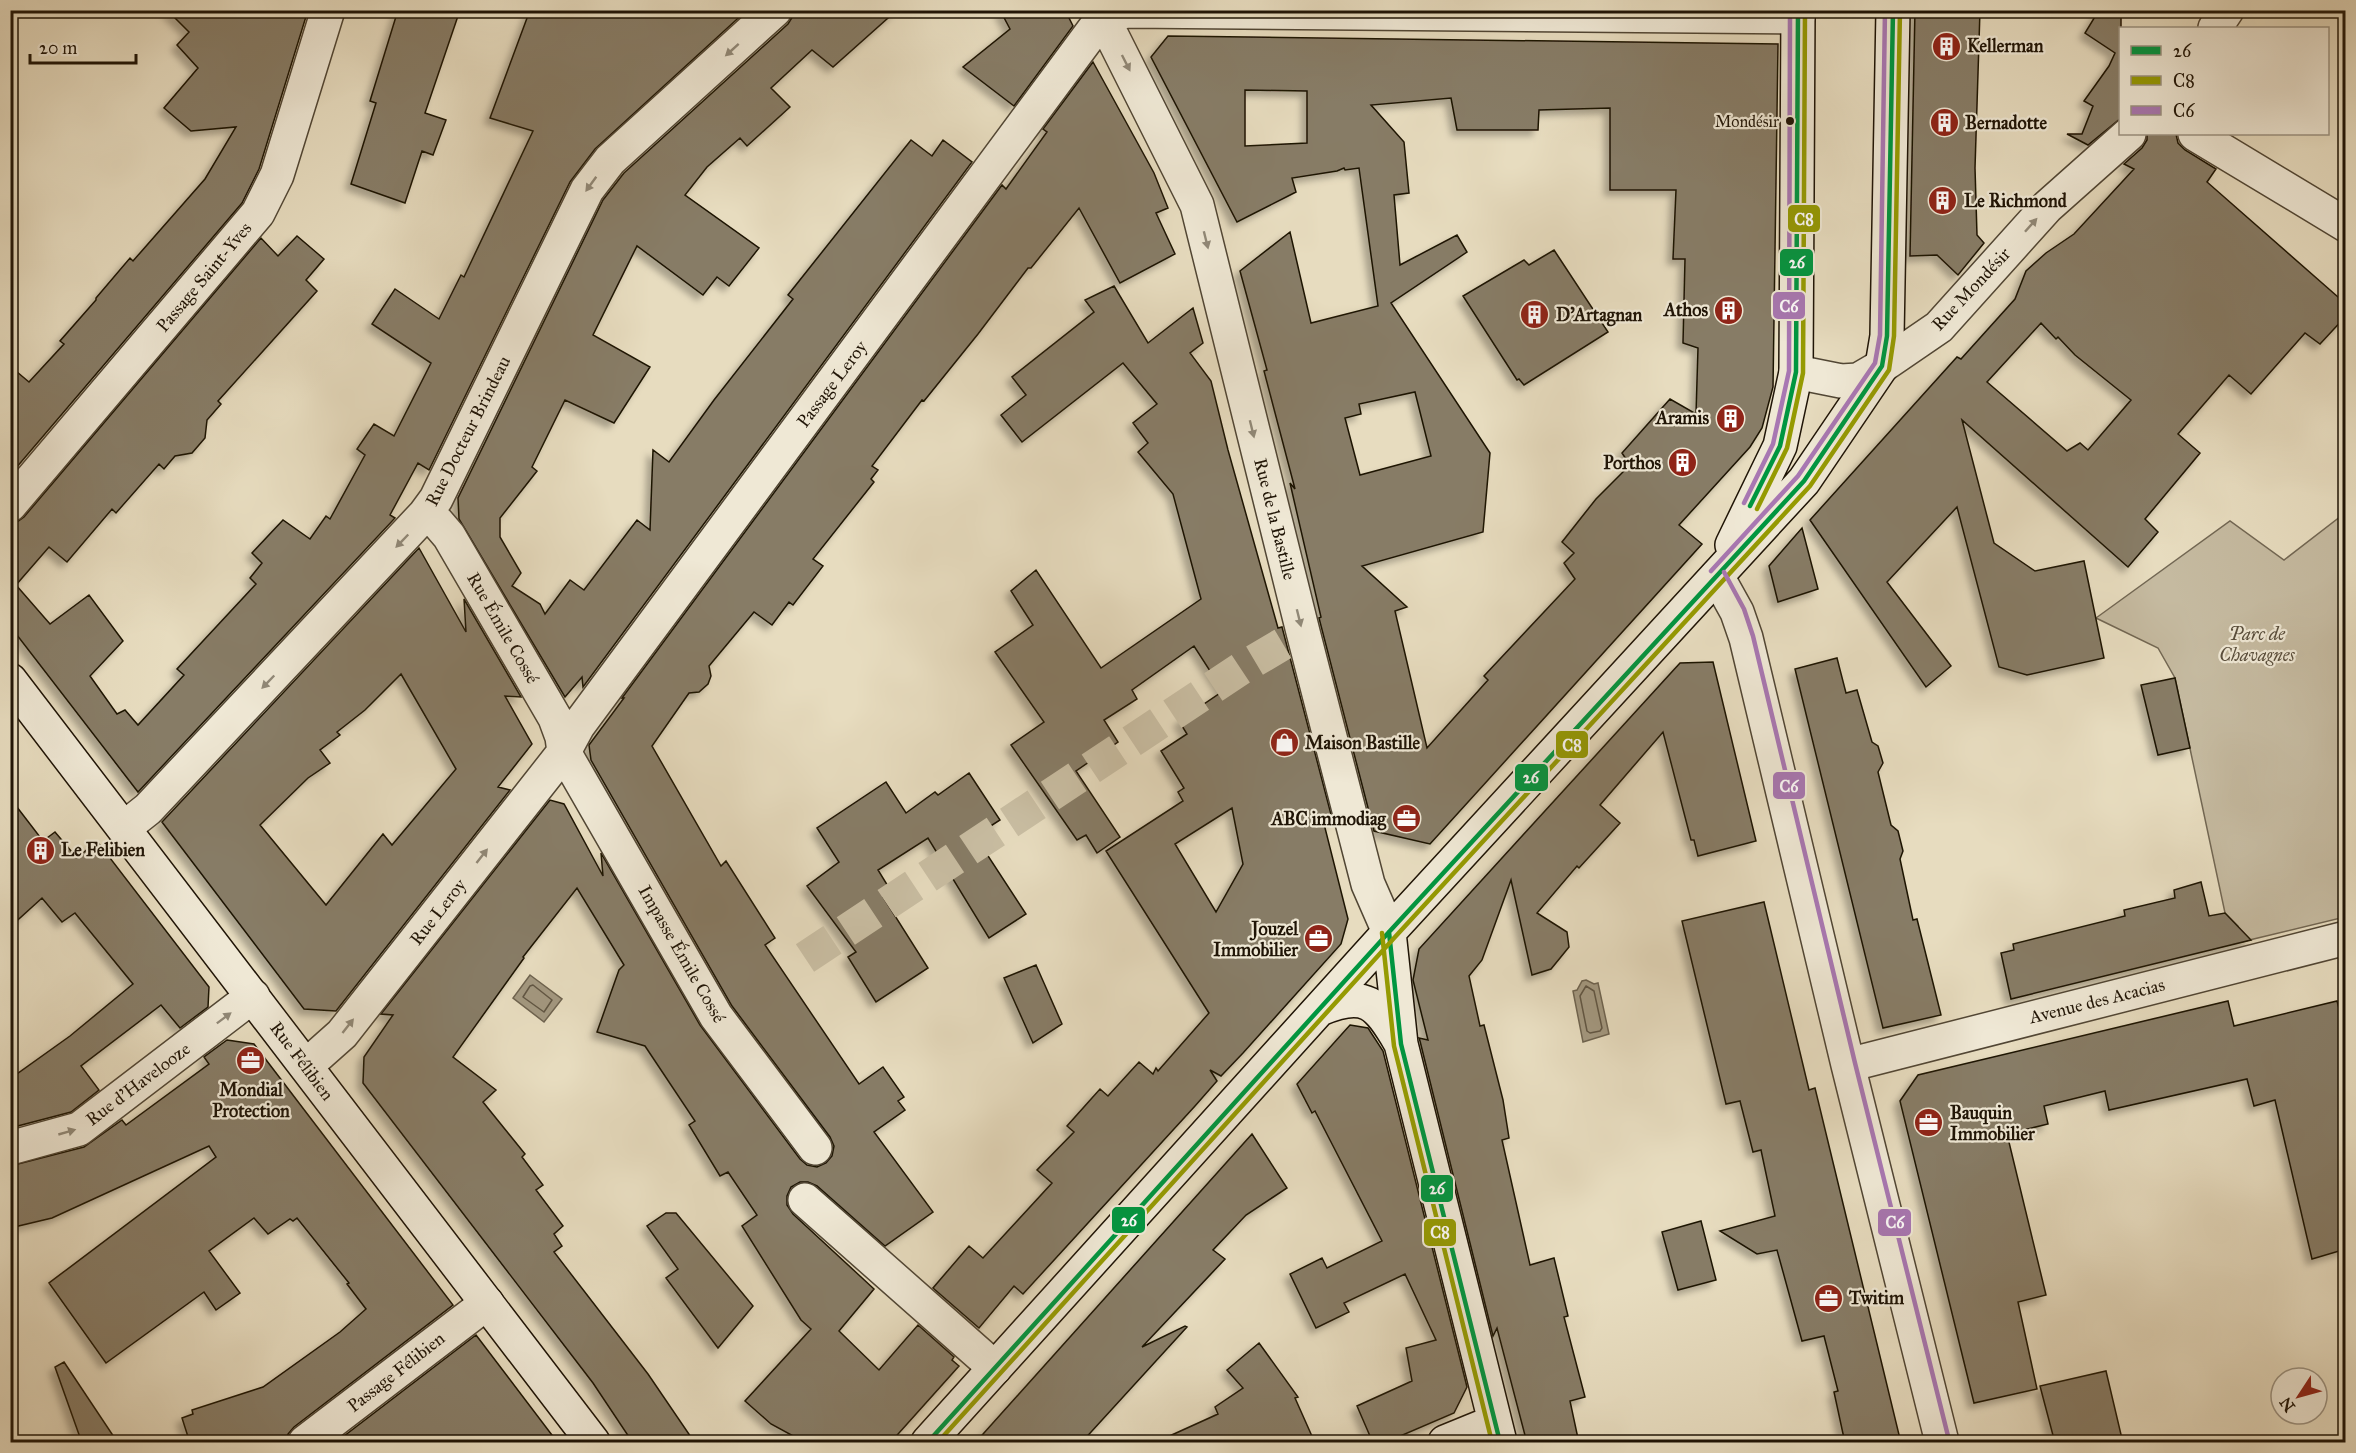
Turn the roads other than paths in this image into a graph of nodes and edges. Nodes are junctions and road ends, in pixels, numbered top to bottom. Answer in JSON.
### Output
{"nodes":[{"id":1,"x":328,"y":10,"type":"edge"},
{"id":2,"x":775,"y":10,"type":"edge"},
{"id":3,"x":1893,"y":10,"type":"edge"},
{"id":4,"x":2227,"y":10,"type":"edge"},
{"id":5,"x":1101,"y":14,"type":"edge"},
{"id":6,"x":1798,"y":14,"type":"edge"},
{"id":7,"x":2216,"y":27,"type":"edge"},
{"id":8,"x":2128,"y":135,"type":"edge"},
{"id":9,"x":2197,"y":135,"type":"edge"},
{"id":10,"x":2346,"y":225,"type":"edge"},
{"id":11,"x":1882,"y":366,"type":"junction"},
{"id":12,"x":1796,"y":372,"type":"junction"},
{"id":13,"x":10,"y":505,"type":"edge"},
{"id":14,"x":425,"y":514,"type":"junction"},
{"id":15,"x":1717,"y":576,"type":"junction"},
{"id":16,"x":10,"y":680,"type":"edge"},
{"id":17,"x":564,"y":752,"type":"junction"},
{"id":18,"x":124,"y":828,"type":"junction"},
{"id":19,"x":1389,"y":932,"type":"junction"},
{"id":20,"x":2346,"y":938,"type":"edge"},
{"id":21,"x":253,"y":996,"type":"junction"},
{"id":22,"x":1320,"y":1009,"type":"junction"},
{"id":23,"x":1401,"y":1044,"type":"junction"},
{"id":24,"x":1848,"y":1065,"type":"junction"},
{"id":25,"x":306,"y":1066,"type":"junction"},
{"id":26,"x":10,"y":1148,"type":"edge"},
{"id":27,"x":815,"y":1148,"type":"dead end"},
{"id":28,"x":805,"y":1200,"type":"dead end"},
{"id":29,"x":487,"y":1303,"type":"junction"},
{"id":30,"x":994,"y":1368,"type":"junction"},
{"id":31,"x":1497,"y":1432,"type":"edge"},
{"id":32,"x":305,"y":1443,"type":"edge"},
{"id":33,"x":593,"y":1443,"type":"edge"},
{"id":34,"x":928,"y":1443,"type":"edge"},
{"id":35,"x":1445,"y":1443,"type":"edge"},
{"id":36,"x":1942,"y":1443,"type":"edge"}],
"edges":[{"from":1,"to":13,"type":"street","name":"Passage Saint-Yves"},
{"from":2,"to":14,"type":"street","name":"Rue Docteur Brindeau","one_way":true},
{"from":3,"to":11,"type":"street"},
{"from":4,"to":7,"type":"street"},
{"from":5,"to":6,"type":"street"},
{"from":5,"to":17,"type":"street","name":"Passage Leroy"},
{"from":5,"to":19,"type":"street","name":"Rue de la Bastille","one_way":true},
{"from":6,"to":12,"type":"street"},
{"from":11,"to":8,"type":"street","name":"Rue Mondésir","one_way":true},
{"from":9,"to":10,"type":"street"},
{"from":11,"to":12,"type":"street"},
{"from":11,"to":15,"type":"street","name":"Rue Mondésir"},
{"from":12,"to":15,"type":"street"},
{"from":14,"to":17,"type":"street","name":"Rue Émile Cossé"},
{"from":14,"to":18,"type":"street","name":"Rue Docteur Brindeau","one_way":true},
{"from":15,"to":19,"type":"street","name":"Rue Mondésir"},
{"from":15,"to":24,"type":"street"},
{"from":16,"to":18,"type":"street","name":"Rue Félibien"},
{"from":25,"to":17,"type":"street","name":"Rue Leroy","one_way":true},
{"from":17,"to":27,"type":"street","name":"Impasse Émile Cossé"},
{"from":18,"to":21,"type":"street","name":"Rue Félibien"},
{"from":19,"to":22,"type":"street","name":"Rue Mondésir"},
{"from":19,"to":23,"type":"street","name":"Rue de la Bastille"},
{"from":20,"to":24,"type":"street","name":"Avenue des Acacias"},
{"from":21,"to":25,"type":"street","name":"Rue Félibien"},
{"from":26,"to":21,"type":"street","name":"Rue d'Havelooze","one_way":true},
{"from":22,"to":23,"type":"street","name":"Rue de la Bastille"},
{"from":22,"to":30,"type":"street","name":"Rue Mondésir"},
{"from":23,"to":31,"type":"street","name":"Rue de la Bastille"},
{"from":24,"to":36,"type":"street"},
{"from":25,"to":29,"type":"street","name":"Rue Félibien"},
{"from":28,"to":30,"type":"street"},
{"from":29,"to":32,"type":"street","name":"Passage Félibien"},
{"from":29,"to":33,"type":"street","name":"Rue Félibien"},
{"from":30,"to":34,"type":"street","name":"Rue Mondésir"},
{"from":31,"to":35,"type":"street"}]}
